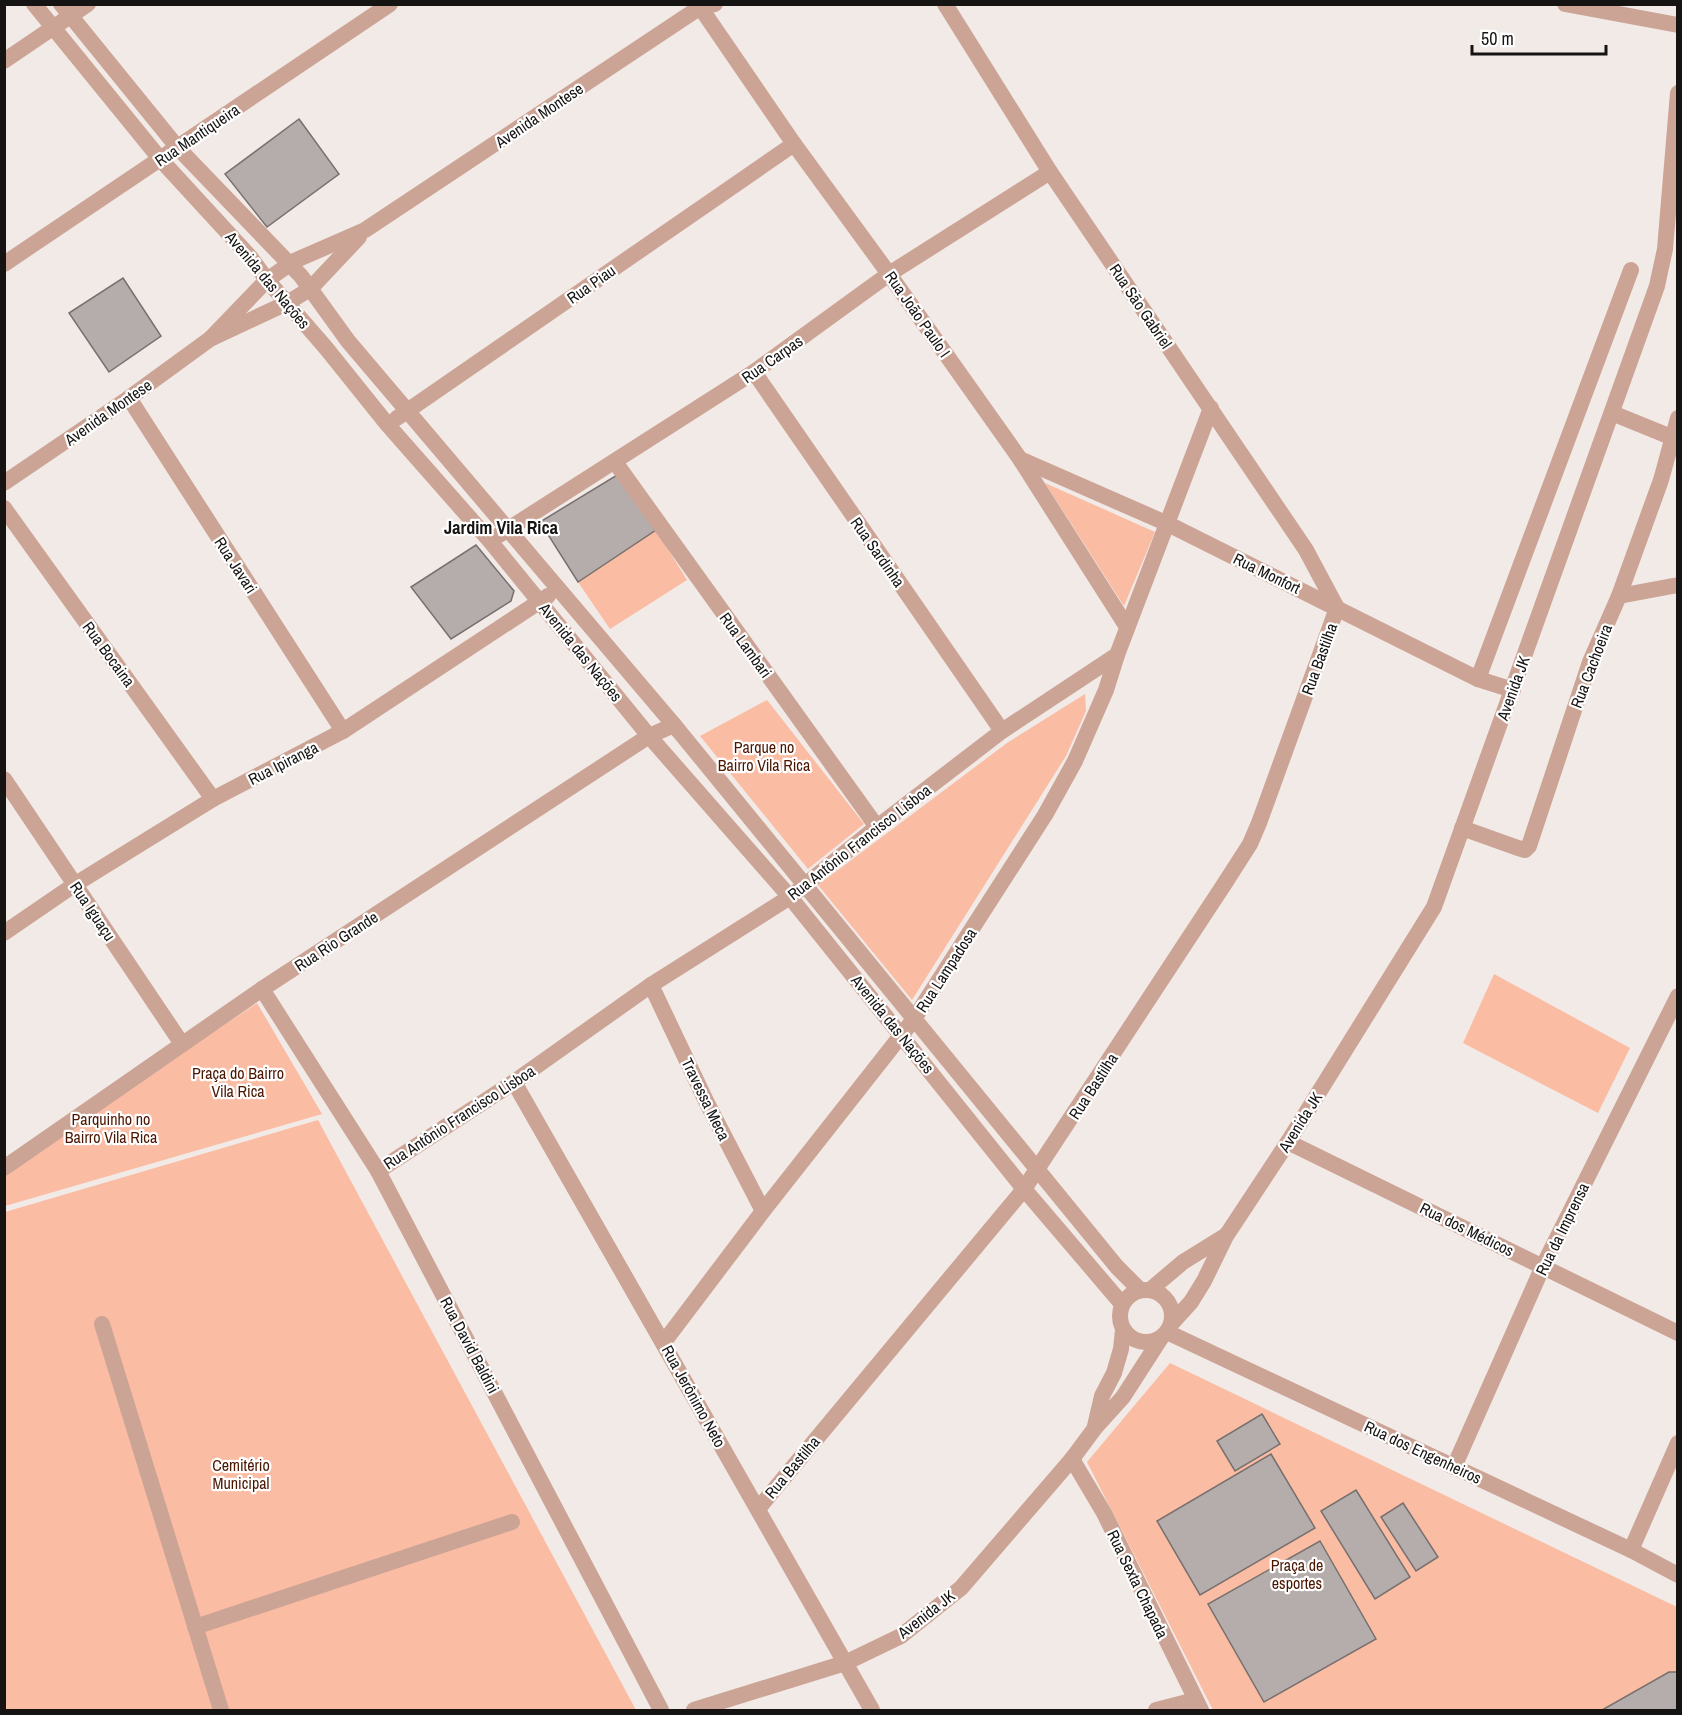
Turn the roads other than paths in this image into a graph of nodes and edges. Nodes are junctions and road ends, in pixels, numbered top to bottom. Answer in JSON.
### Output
{"nodes":[{"id":1,"x":34,"y":4,"type":"edge"},
{"id":2,"x":88,"y":4,"type":"edge"},
{"id":3,"x":390,"y":4,"type":"edge"},
{"id":4,"x":945,"y":4,"type":"edge"},
{"id":5,"x":1565,"y":4,"type":"edge"},
{"id":6,"x":704,"y":6,"type":"edge"},
{"id":7,"x":66,"y":10,"type":"edge"},
{"id":8,"x":1677,"y":25,"type":"edge"},
{"id":9,"x":54,"y":29,"type":"junction"},
{"id":10,"x":4,"y":61,"type":"edge"},
{"id":11,"x":1677,"y":93,"type":"edge"},
{"id":12,"x":794,"y":144,"type":"junction"},
{"id":13,"x":178,"y":148,"type":"junction"},
{"id":14,"x":161,"y":160,"type":"junction"},
{"id":15,"x":1050,"y":172,"type":"junction"},
{"id":16,"x":1674,"y":191,"type":"edge"},
{"id":17,"x":365,"y":230,"type":"junction"},
{"id":18,"x":4,"y":264,"type":"edge"},
{"id":19,"x":291,"y":264,"type":"junction"},
{"id":20,"x":1631,"y":270,"type":"dead end"},
{"id":21,"x":890,"y":274,"type":"junction"},
{"id":22,"x":267,"y":280,"type":"junction"},
{"id":23,"x":310,"y":289,"type":"junction"},
{"id":24,"x":287,"y":303,"type":"junction"},
{"id":25,"x":210,"y":339,"type":"junction"},
{"id":26,"x":754,"y":372,"type":"junction"},
{"id":27,"x":129,"y":398,"type":"junction"},
{"id":28,"x":1211,"y":408,"type":"junction"},
{"id":29,"x":406,"y":412,"type":"junction"},
{"id":30,"x":1612,"y":413,"type":"junction"},
{"id":31,"x":1677,"y":418,"type":"edge"},
{"id":32,"x":387,"y":424,"type":"junction"},
{"id":33,"x":1674,"y":437,"type":"edge"},
{"id":34,"x":1020,"y":459,"type":"junction"},
{"id":35,"x":615,"y":462,"type":"junction"},
{"id":36,"x":4,"y":483,"type":"edge"},
{"id":37,"x":4,"y":508,"type":"edge"},
{"id":38,"x":1168,"y":524,"type":"junction"},
{"id":39,"x":508,"y":530,"type":"junction"},
{"id":40,"x":490,"y":541,"type":"junction"},
{"id":41,"x":1677,"y":585,"type":"edge"},
{"id":42,"x":559,"y":590,"type":"junction"},
{"id":43,"x":1619,"y":596,"type":"junction"},
{"id":44,"x":540,"y":601,"type":"junction"},
{"id":45,"x":1337,"y":608,"type":"junction"},
{"id":46,"x":1127,"y":627,"type":"junction"},
{"id":47,"x":1117,"y":655,"type":"junction"},
{"id":48,"x":1478,"y":679,"type":"junction"},
{"id":49,"x":1513,"y":690,"type":"junction"},
{"id":50,"x":674,"y":725,"type":"junction"},
{"id":51,"x":343,"y":731,"type":"junction"},
{"id":52,"x":1002,"y":731,"type":"junction"},
{"id":53,"x":649,"y":736,"type":"junction"},
{"id":54,"x":4,"y":778,"type":"edge"},
{"id":55,"x":213,"y":799,"type":"junction"},
{"id":56,"x":877,"y":827,"type":"junction"},
{"id":57,"x":1462,"y":828,"type":"junction"},
{"id":58,"x":74,"y":885,"type":"junction"},
{"id":59,"x":804,"y":886,"type":"junction"},
{"id":60,"x":790,"y":897,"type":"junction"},
{"id":61,"x":4,"y":933,"type":"edge"},
{"id":62,"x":651,"y":985,"type":"junction"},
{"id":63,"x":262,"y":989,"type":"junction"},
{"id":64,"x":1677,"y":996,"type":"edge"},
{"id":65,"x":914,"y":1019,"type":"junction"},
{"id":66,"x":902,"y":1034,"type":"junction"},
{"id":67,"x":182,"y":1044,"type":"junction"},
{"id":68,"x":514,"y":1082,"type":"junction"},
{"id":69,"x":1288,"y":1142,"type":"junction"},
{"id":70,"x":4,"y":1168,"type":"edge"},
{"id":71,"x":1038,"y":1170,"type":"junction"},
{"id":72,"x":378,"y":1171,"type":"junction"},
{"id":73,"x":1024,"y":1189,"type":"junction"},
{"id":74,"x":763,"y":1211,"type":"junction"},
{"id":75,"x":1226,"y":1236,"type":"junction"},
{"id":76,"x":1543,"y":1266,"type":"junction"},
{"id":77,"x":1145,"y":1290,"type":"junction"},
{"id":78,"x":1122,"y":1304,"type":"junction"},
{"id":79,"x":102,"y":1324,"type":"dead end"},
{"id":80,"x":1123,"y":1330,"type":"junction"},
{"id":81,"x":1166,"y":1331,"type":"junction"},
{"id":82,"x":1677,"y":1333,"type":"edge"},
{"id":83,"x":664,"y":1342,"type":"junction"},
{"id":84,"x":1095,"y":1428,"type":"junction"},
{"id":85,"x":1677,"y":1443,"type":"edge"},
{"id":86,"x":1072,"y":1459,"type":"junction"},
{"id":87,"x":1454,"y":1467,"type":"junction"},
{"id":88,"x":758,"y":1509,"type":"junction"},
{"id":89,"x":512,"y":1522,"type":"dead end"},
{"id":90,"x":1630,"y":1550,"type":"junction"},
{"id":91,"x":1677,"y":1575,"type":"edge"},
{"id":92,"x":195,"y":1627,"type":"junction"},
{"id":93,"x":845,"y":1663,"type":"junction"},
{"id":94,"x":1198,"y":1705,"type":"edge"},
{"id":95,"x":221,"y":1710,"type":"edge"},
{"id":96,"x":661,"y":1710,"type":"edge"},
{"id":97,"x":694,"y":1710,"type":"edge"},
{"id":98,"x":872,"y":1710,"type":"edge"},
{"id":99,"x":1156,"y":1710,"type":"edge"}],
"edges":[{"from":1,"to":9,"type":"street","name":"Avenida das Nações"},
{"from":2,"to":7,"type":"street"},
{"from":3,"to":13,"type":"street","name":"Rua Mantiqueira"},
{"from":4,"to":15,"type":"street","name":"Rua São Gabriel"},
{"from":5,"to":8,"type":"street"},
{"from":6,"to":12,"type":"street","name":"Rua João Paulo I"},
{"from":6,"to":17,"type":"street","name":"Avenida Montese"},
{"from":7,"to":9,"type":"street"},
{"from":7,"to":13,"type":"street","name":"Avenida das Nações"},
{"from":9,"to":10,"type":"street"},
{"from":9,"to":14,"type":"street","name":"Avenida das Nações"},
{"from":11,"to":16,"type":"street","name":"Avenida JK"},
{"from":12,"to":21,"type":"street","name":"Rua João Paulo I"},
{"from":12,"to":29,"type":"street","name":"Rua Piau"},
{"from":13,"to":14,"type":"street","name":"Rua Mantiqueira"},
{"from":13,"to":19,"type":"street","name":"Avenida das Nações"},
{"from":14,"to":18,"type":"street","name":"Rua Mantiqueira"},
{"from":14,"to":22,"type":"street","name":"Avenida das Nações"},
{"from":15,"to":21,"type":"street","name":"Rua Carpas"},
{"from":15,"to":28,"type":"street","name":"Rua São Gabriel"},
{"from":16,"to":30,"type":"street","name":"Avenida JK"},
{"from":17,"to":19,"type":"street","name":"Avenida Montese"},
{"from":17,"to":23,"type":"street","name":"Avenida Montese"},
{"from":19,"to":22,"type":"street","name":"Avenida Montese"},
{"from":19,"to":23,"type":"street","name":"Avenida das Nações"},
{"from":20,"to":48,"type":"street"},
{"from":21,"to":26,"type":"street","name":"Rua Carpas"},
{"from":21,"to":34,"type":"street","name":"Rua João Paulo I"},
{"from":22,"to":24,"type":"street","name":"Avenida das Nações"},
{"from":22,"to":25,"type":"street","name":"Avenida Montese"},
{"from":23,"to":24,"type":"street","name":"Avenida Montese"},
{"from":23,"to":29,"type":"street","name":"Avenida das Nações"},
{"from":24,"to":25,"type":"street","name":"Avenida Montese"},
{"from":24,"to":32,"type":"street","name":"Avenida das Nações"},
{"from":25,"to":27,"type":"street","name":"Avenida Montese"},
{"from":26,"to":35,"type":"street","name":"Rua Carpas"},
{"from":26,"to":52,"type":"street","name":"Rua Sardinha"},
{"from":27,"to":36,"type":"street","name":"Avenida Montese"},
{"from":27,"to":51,"type":"street","name":"Rua Javari"},
{"from":28,"to":38,"type":"street"},
{"from":28,"to":45,"type":"street","name":"Rua São Gabriel"},
{"from":29,"to":32,"type":"street","name":"Rua Piau"},
{"from":29,"to":39,"type":"street","name":"Avenida das Nações"},
{"from":30,"to":33,"type":"street"},
{"from":30,"to":49,"type":"street","name":"Avenida JK"},
{"from":31,"to":33,"type":"street","name":"Rua Cachoeira"},
{"from":32,"to":40,"type":"street","name":"Avenida das Nações"},
{"from":33,"to":43,"type":"street","name":"Rua Cachoeira"},
{"from":34,"to":38,"type":"street","name":"Rua Monfort"},
{"from":34,"to":46,"type":"street","name":"Rua João Paulo I"},
{"from":35,"to":39,"type":"street","name":"Rua Carpas"},
{"from":35,"to":56,"type":"street","name":"Rua Lambari"},
{"from":37,"to":55,"type":"street","name":"Rua Bocaina"},
{"from":38,"to":45,"type":"street","name":"Rua Monfort"},
{"from":38,"to":46,"type":"street"},
{"from":39,"to":40,"type":"street","name":"Rua Carpas"},
{"from":39,"to":42,"type":"street","name":"Avenida das Nações"},
{"from":40,"to":44,"type":"street","name":"Avenida das Nações"},
{"from":41,"to":43,"type":"street"},
{"from":42,"to":44,"type":"street","name":"Rua Ipiranga"},
{"from":42,"to":50,"type":"street","name":"Avenida das Nações"},
{"from":43,"to":57,"type":"street","name":"Rua Cachoeira"},
{"from":44,"to":51,"type":"street","name":"Rua Ipiranga"},
{"from":44,"to":53,"type":"street","name":"Avenida das Nações"},
{"from":45,"to":48,"type":"street","name":"Rua Monfort"},
{"from":45,"to":71,"type":"street","name":"Rua Bastilha"},
{"from":46,"to":47,"type":"street"},
{"from":47,"to":52,"type":"street","name":"Rua Antônio Francisco Lisboa"},
{"from":47,"to":65,"type":"street","name":"Rua Lampadosa"},
{"from":48,"to":49,"type":"street","name":"Rua Monfort"},
{"from":49,"to":57,"type":"street","name":"Avenida JK"},
{"from":50,"to":53,"type":"street","name":"Rua Rio Grande"},
{"from":50,"to":59,"type":"street","name":"Avenida das Nações"},
{"from":51,"to":55,"type":"street","name":"Rua Ipiranga"},
{"from":52,"to":56,"type":"street","name":"Rua Antônio Francisco Lisboa"},
{"from":53,"to":60,"type":"street","name":"Avenida das Nações"},
{"from":53,"to":63,"type":"street","name":"Rua Rio Grande"},
{"from":54,"to":58,"type":"street","name":"Rua Iguaçu"},
{"from":55,"to":58,"type":"street","name":"Rua Ipiranga"},
{"from":56,"to":59,"type":"street","name":"Rua Antônio Francisco Lisboa"},
{"from":57,"to":69,"type":"street","name":"Avenida JK"},
{"from":58,"to":61,"type":"street","name":"Rua Ipiranga"},
{"from":58,"to":67,"type":"street","name":"Rua Iguaçu"},
{"from":59,"to":60,"type":"street","name":"Rua Antônio Francisco Lisboa"},
{"from":59,"to":65,"type":"street","name":"Avenida das Nações"},
{"from":60,"to":62,"type":"street","name":"Rua Antônio Francisco Lisboa"},
{"from":60,"to":66,"type":"street","name":"Avenida das Nações"},
{"from":62,"to":68,"type":"street","name":"Rua Antônio Francisco Lisboa"},
{"from":62,"to":74,"type":"street","name":"Travessa Meca"},
{"from":63,"to":67,"type":"street","name":"Rua Rio Grande"},
{"from":63,"to":72,"type":"street","name":"Rua David Baldini"},
{"from":64,"to":76,"type":"street","name":"Rua da Imprensa"},
{"from":65,"to":66,"type":"street","name":"Rua Lampadosa"},
{"from":65,"to":71,"type":"street","name":"Avenida das Nações"},
{"from":66,"to":73,"type":"street","name":"Avenida das Nações"},
{"from":66,"to":74,"type":"street","name":"Rua Lampadosa"},
{"from":67,"to":70,"type":"street","name":"Rua Rio Grande"},
{"from":68,"to":72,"type":"street","name":"Rua Antônio Francisco Lisboa"},
{"from":68,"to":83,"type":"street","name":"Rua Jerônimo Neto"},
{"from":69,"to":75,"type":"street","name":"Avenida JK"},
{"from":69,"to":76,"type":"street","name":"Rua dos Médicos"},
{"from":71,"to":73,"type":"street","name":"Rua Bastilha"},
{"from":71,"to":77,"type":"street","name":"Avenida das Nações"},
{"from":72,"to":96,"type":"street","name":"Rua David Baldini"},
{"from":73,"to":78,"type":"street","name":"Avenida das Nações"},
{"from":73,"to":88,"type":"street","name":"Rua Bastilha"},
{"from":74,"to":83,"type":"street","name":"Rua Lampadosa"},
{"from":75,"to":77,"type":"street","name":"Avenida JK"},
{"from":75,"to":81,"type":"street","name":"Avenida JK"},
{"from":76,"to":82,"type":"street","name":"Rua dos Médicos"},
{"from":76,"to":87,"type":"street","name":"Rua da Imprensa"},
{"from":77,"to":78,"type":"street"},
{"from":77,"to":81,"type":"street"},
{"from":78,"to":80,"type":"street"},
{"from":79,"to":92,"type":"street"},
{"from":80,"to":81,"type":"street"},
{"from":80,"to":84,"type":"street","name":"Avenida JK"},
{"from":81,"to":84,"type":"street","name":"Avenida JK"},
{"from":81,"to":87,"type":"street","name":"Rua dos Engenheiros"},
{"from":83,"to":88,"type":"street","name":"Rua Jerônimo Neto"},
{"from":84,"to":86,"type":"street","name":"Avenida JK"},
{"from":85,"to":90,"type":"street"},
{"from":86,"to":93,"type":"street","name":"Avenida JK"},
{"from":86,"to":94,"type":"street","name":"Rua Sexta Chapada"},
{"from":87,"to":90,"type":"street","name":"Rua dos Engenheiros"},
{"from":88,"to":93,"type":"street","name":"Rua Jerônimo Neto"},
{"from":89,"to":92,"type":"street"},
{"from":90,"to":91,"type":"street","name":"Rua dos Engenheiros"},
{"from":92,"to":95,"type":"street"},
{"from":93,"to":97,"type":"street","name":"Avenida JK"},
{"from":93,"to":98,"type":"street","name":"Rua Jerônimo Neto"},
{"from":94,"to":99,"type":"street"}]}
